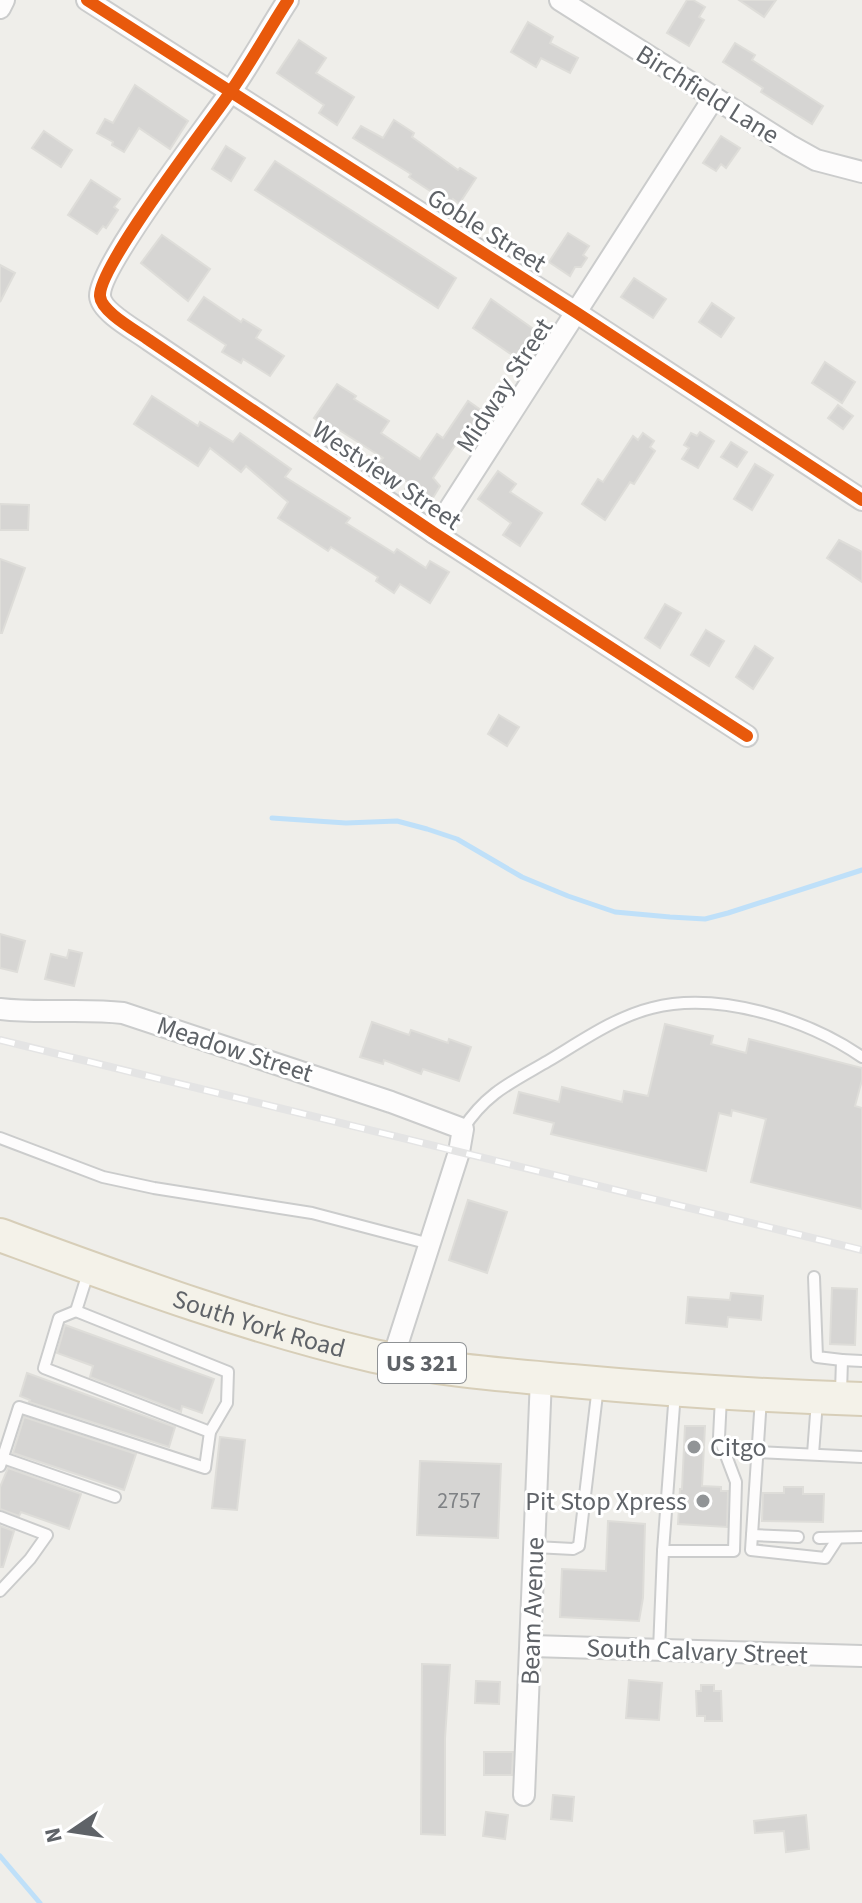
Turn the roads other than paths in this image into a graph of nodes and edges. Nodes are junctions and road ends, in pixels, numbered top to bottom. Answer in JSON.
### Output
{"nodes":[{"id":1,"x":4,"y":0,"type":"edge"},
{"id":2,"x":87,"y":0,"type":"edge"},
{"id":3,"x":288,"y":0,"type":"edge"},
{"id":4,"x":560,"y":0,"type":"edge"},
{"id":5,"x":0,"y":8,"type":"edge"},
{"id":6,"x":231,"y":92,"type":"junction"},
{"id":7,"x":713,"y":99,"type":"junction"},
{"id":8,"x":862,"y":172,"type":"edge"},
{"id":9,"x":577,"y":313,"type":"junction"},
{"id":10,"x":862,"y":500,"type":"edge"},
{"id":11,"x":434,"y":533,"type":"junction"},
{"id":12,"x":747,"y":736,"type":"dead end"},
{"id":13,"x":0,"y":1009,"type":"edge"},
{"id":14,"x":862,"y":1057,"type":"edge"},
{"id":15,"x":463,"y":1129,"type":"junction"},
{"id":16,"x":0,"y":1138,"type":"edge"},
{"id":17,"x":0,"y":1235,"type":"edge"},
{"id":18,"x":430,"y":1244,"type":"junction"},
{"id":19,"x":90,"y":1268,"type":"junction"},
{"id":20,"x":814,"y":1277,"type":"dead end"},
{"id":21,"x":76,"y":1311,"type":"junction"},
{"id":22,"x":393,"y":1358,"type":"junction"},
{"id":23,"x":842,"y":1360,"type":"junction"},
{"id":24,"x":862,"y":1361,"type":"edge"},
{"id":25,"x":541,"y":1378,"type":"junction"},
{"id":26,"x":599,"y":1383,"type":"junction"},
{"id":27,"x":675,"y":1390,"type":"junction"},
{"id":28,"x":721,"y":1393,"type":"junction"},
{"id":29,"x":761,"y":1396,"type":"junction"},
{"id":30,"x":840,"y":1398,"type":"edge"},
{"id":31,"x":210,"y":1432,"type":"junction"},
{"id":32,"x":758,"y":1452,"type":"junction"},
{"id":33,"x":813,"y":1454,"type":"junction"},
{"id":34,"x":862,"y":1457,"type":"edge"},
{"id":35,"x":1,"y":1462,"type":"edge"},
{"id":36,"x":115,"y":1497,"type":"dead end"},
{"id":37,"x":0,"y":1517,"type":"edge"},
{"id":38,"x":752,"y":1535,"type":"junction"},
{"id":39,"x":798,"y":1537,"type":"dead end"},
{"id":40,"x":862,"y":1537,"type":"edge"},
{"id":41,"x":819,"y":1538,"type":"dead end"},
{"id":42,"x":838,"y":1538,"type":"junction"},
{"id":43,"x":535,"y":1547,"type":"junction"},
{"id":44,"x":663,"y":1551,"type":"junction"},
{"id":45,"x":0,"y":1591,"type":"edge"},
{"id":46,"x":532,"y":1646,"type":"junction"},
{"id":47,"x":659,"y":1650,"type":"junction"},
{"id":48,"x":862,"y":1656,"type":"edge"},
{"id":49,"x":524,"y":1795,"type":"dead end"}],
"edges":[{"from":1,"to":5,"type":"street"},
{"from":2,"to":6,"type":"street","name":"Goble Street"},
{"from":3,"to":6,"type":"street","name":"Westview Street"},
{"from":4,"to":7,"type":"street","name":"Birchfield Lane"},
{"from":6,"to":9,"type":"street","name":"Goble Street"},
{"from":6,"to":11,"type":"street","name":"Westview Street"},
{"from":7,"to":8,"type":"street","name":"Birchfield Lane"},
{"from":7,"to":9,"type":"street","name":"Midway Street"},
{"from":9,"to":10,"type":"street","name":"Goble Street"},
{"from":9,"to":11,"type":"street","name":"Midway Street"},
{"from":11,"to":12,"type":"street","name":"Westview Street"},
{"from":13,"to":15,"type":"street","name":"Meadow Street"},
{"from":14,"to":15,"type":"lane"},
{"from":15,"to":18,"type":"street"},
{"from":16,"to":18,"type":"lane"},
{"from":17,"to":19,"type":"main road","name":"South York Road","number":"US 321"},
{"from":18,"to":22,"type":"street"},
{"from":19,"to":21,"type":"lane"},
{"from":19,"to":22,"type":"main road","name":"South York Road","number":"US 321"},
{"from":20,"to":23,"type":"lane"},
{"from":21,"to":31,"type":"lane"},
{"from":21,"to":31,"type":"lane"},
{"from":22,"to":25,"type":"main road","name":"South York Road","number":"US 321"},
{"from":23,"to":24,"type":"lane"},
{"from":23,"to":30,"type":"lane"},
{"from":25,"to":26,"type":"main road","name":"South York Road","number":"US 321"},
{"from":25,"to":43,"type":"street","name":"Beam Avenue"},
{"from":26,"to":27,"type":"main road","name":"South York Road","number":"US 321"},
{"from":26,"to":43,"type":"lane"},
{"from":27,"to":28,"type":"main road","name":"South York Road","number":"US 321"},
{"from":27,"to":44,"type":"lane"},
{"from":28,"to":29,"type":"main road","name":"South York Road","number":"US 321"},
{"from":28,"to":44,"type":"lane"},
{"from":29,"to":30,"type":"main road","name":"South York Road","number":"US 321"},
{"from":29,"to":32,"type":"lane"},
{"from":30,"to":33,"type":"lane"},
{"from":31,"to":35,"type":"lane"},
{"from":32,"to":33,"type":"lane"},
{"from":32,"to":38,"type":"lane"},
{"from":33,"to":34,"type":"lane"},
{"from":35,"to":36,"type":"lane"},
{"from":37,"to":45,"type":"lane"},
{"from":38,"to":39,"type":"lane"},
{"from":38,"to":42,"type":"lane"},
{"from":40,"to":42,"type":"lane"},
{"from":41,"to":42,"type":"lane"},
{"from":43,"to":46,"type":"street","name":"Beam Avenue"},
{"from":44,"to":47,"type":"lane"},
{"from":46,"to":47,"type":"street","name":"South Calvary Street"},
{"from":46,"to":49,"type":"street","name":"Beam Avenue"},
{"from":47,"to":48,"type":"street","name":"South Calvary Street"}]}
